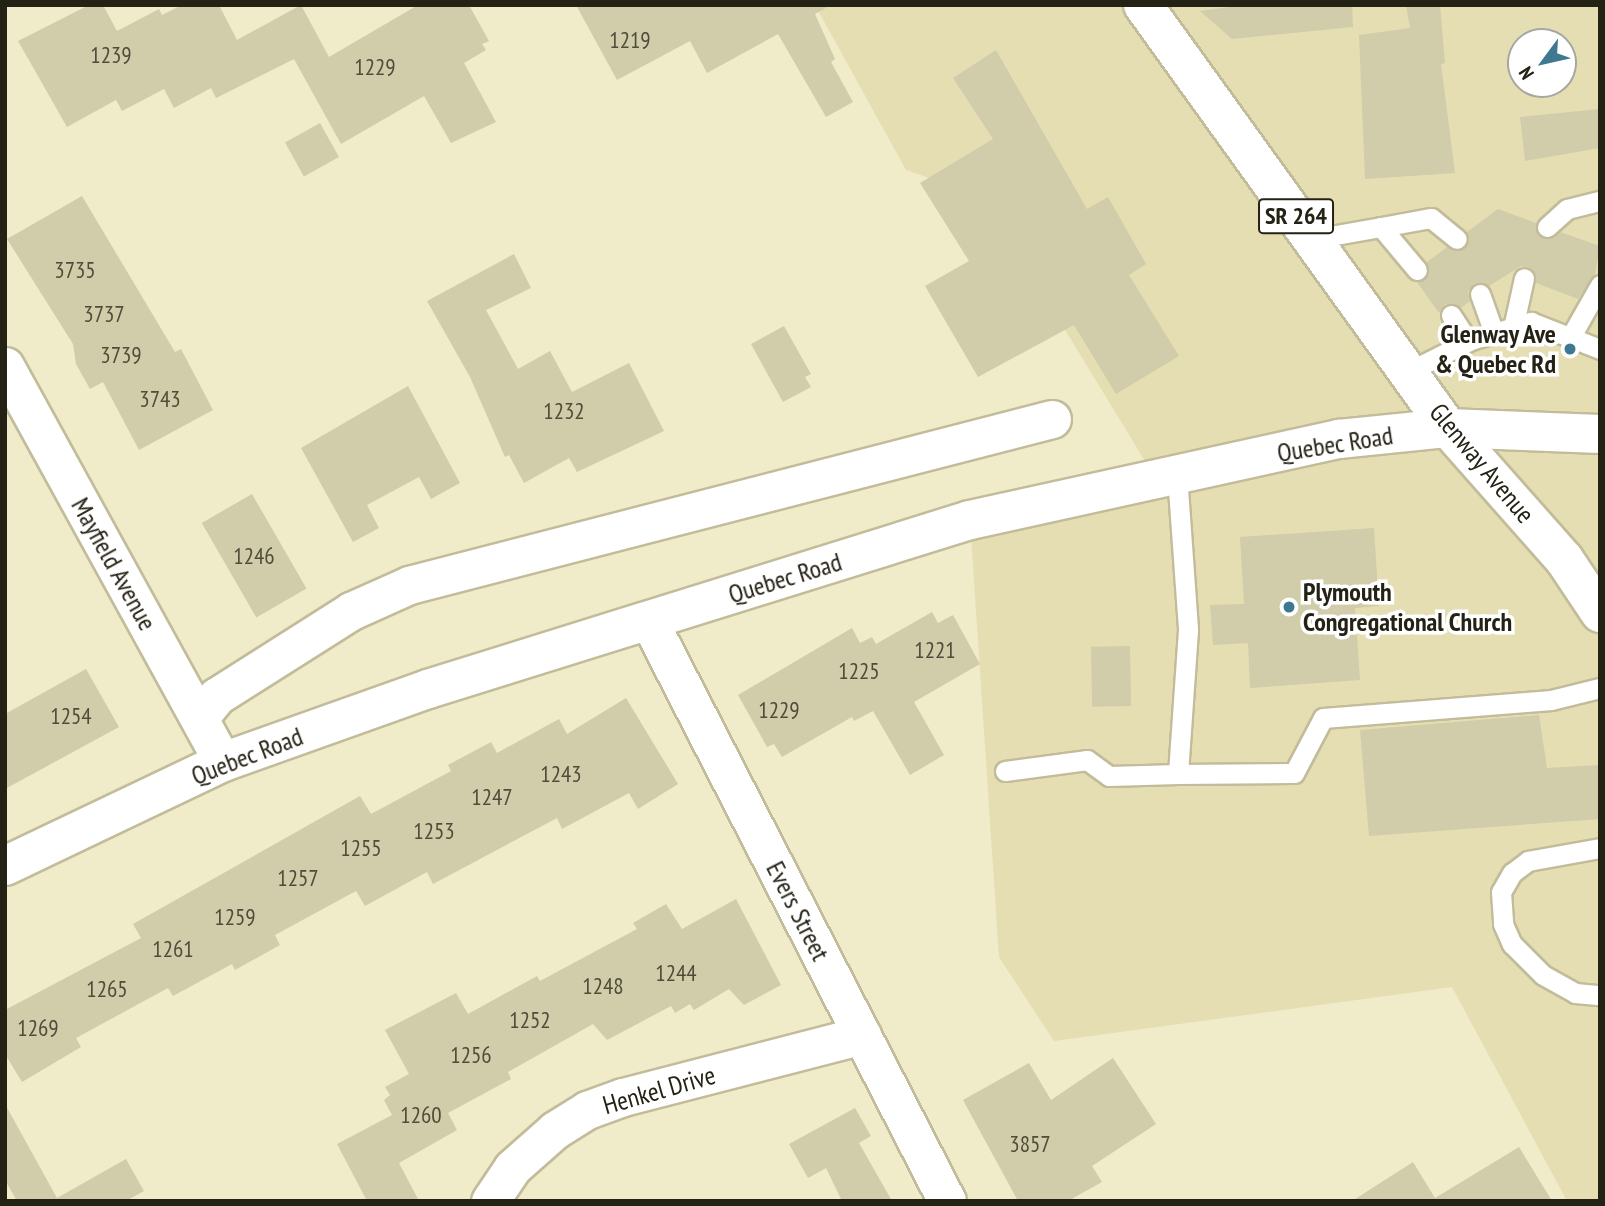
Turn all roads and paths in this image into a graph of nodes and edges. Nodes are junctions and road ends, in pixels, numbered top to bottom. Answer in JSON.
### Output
{"nodes":[{"id":1,"x":1143,"y":5,"type":"edge"},
{"id":2,"x":1600,"y":201,"type":"edge"},
{"id":3,"x":1547,"y":227,"type":"dead end"},
{"id":4,"x":1381,"y":228,"type":"junction"},
{"id":5,"x":1313,"y":239,"type":"junction"},
{"id":6,"x":1457,"y":239,"type":"dead end"},
{"id":7,"x":1417,"y":270,"type":"dead end"},
{"id":8,"x":1524,"y":278,"type":"dead end"},
{"id":9,"x":1600,"y":285,"type":"edge"},
{"id":10,"x":1479,"y":294,"type":"dead end"},
{"id":11,"x":1451,"y":315,"type":"dead end"},
{"id":12,"x":1513,"y":328,"type":"junction"},
{"id":13,"x":1494,"y":333,"type":"junction"},
{"id":14,"x":1570,"y":338,"type":"junction"},
{"id":15,"x":1468,"y":341,"type":"junction"},
{"id":16,"x":1600,"y":349,"type":"edge"},
{"id":17,"x":5,"y":366,"type":"edge"},
{"id":18,"x":1408,"y":372,"type":"junction"},
{"id":19,"x":1052,"y":419,"type":"dead end"},
{"id":20,"x":1448,"y":428,"type":"junction"},
{"id":21,"x":1600,"y":435,"type":"edge"},
{"id":22,"x":1177,"y":475,"type":"junction"},
{"id":23,"x":1600,"y":613,"type":"edge"},
{"id":24,"x":649,"y":621,"type":"junction"},
{"id":25,"x":1600,"y":688,"type":"edge"},
{"id":26,"x":199,"y":718,"type":"junction"},
{"id":27,"x":223,"y":762,"type":"junction"},
{"id":28,"x":1005,"y":771,"type":"dead end"},
{"id":29,"x":1178,"y":774,"type":"junction"},
{"id":30,"x":1600,"y":848,"type":"edge"},
{"id":31,"x":5,"y":866,"type":"edge"},
{"id":32,"x":1600,"y":995,"type":"edge"},
{"id":33,"x":862,"y":1035,"type":"junction"},
{"id":34,"x":489,"y":1201,"type":"edge"},
{"id":35,"x":947,"y":1201,"type":"edge"}],
"edges":[{"from":1,"to":5,"type":"street","name":"Glenway Avenue","number":"SR 264"},
{"from":2,"to":3,"type":"lane"},
{"from":4,"to":5,"type":"lane"},
{"from":4,"to":6,"type":"lane"},
{"from":4,"to":7,"type":"lane"},
{"from":5,"to":18,"type":"street","name":"Glenway Avenue","number":"SR 264"},
{"from":8,"to":12,"type":"lane"},
{"from":9,"to":14,"type":"lane"},
{"from":10,"to":13,"type":"lane"},
{"from":11,"to":15,"type":"lane"},
{"from":12,"to":13,"type":"lane"},
{"from":12,"to":14,"type":"lane"},
{"from":13,"to":15,"type":"lane"},
{"from":14,"to":16,"type":"lane"},
{"from":15,"to":18,"type":"lane"},
{"from":17,"to":26,"type":"street","name":"Mayfield Avenue"},
{"from":18,"to":20,"type":"street","name":"Glenway Avenue","number":"SR 264"},
{"from":19,"to":26,"type":"street","name":"Quebec Road"},
{"from":20,"to":21,"type":"street","name":"Quebec Road"},
{"from":20,"to":22,"type":"street","name":"Quebec Road"},
{"from":20,"to":23,"type":"street","name":"Glenway Avenue","number":"SR 264"},
{"from":22,"to":24,"type":"street","name":"Quebec Road"},
{"from":22,"to":29,"type":"lane"},
{"from":24,"to":27,"type":"street","name":"Quebec Road"},
{"from":24,"to":33,"type":"street","name":"Evers Street"},
{"from":25,"to":29,"type":"lane"},
{"from":26,"to":27,"type":"street","name":"Mayfield Avenue"},
{"from":27,"to":31,"type":"street","name":"Quebec Road"},
{"from":28,"to":29,"type":"lane"},
{"from":30,"to":32,"type":"lane"},
{"from":33,"to":34,"type":"street","name":"Henkel Drive"},
{"from":33,"to":35,"type":"street","name":"Evers Street"}]}
